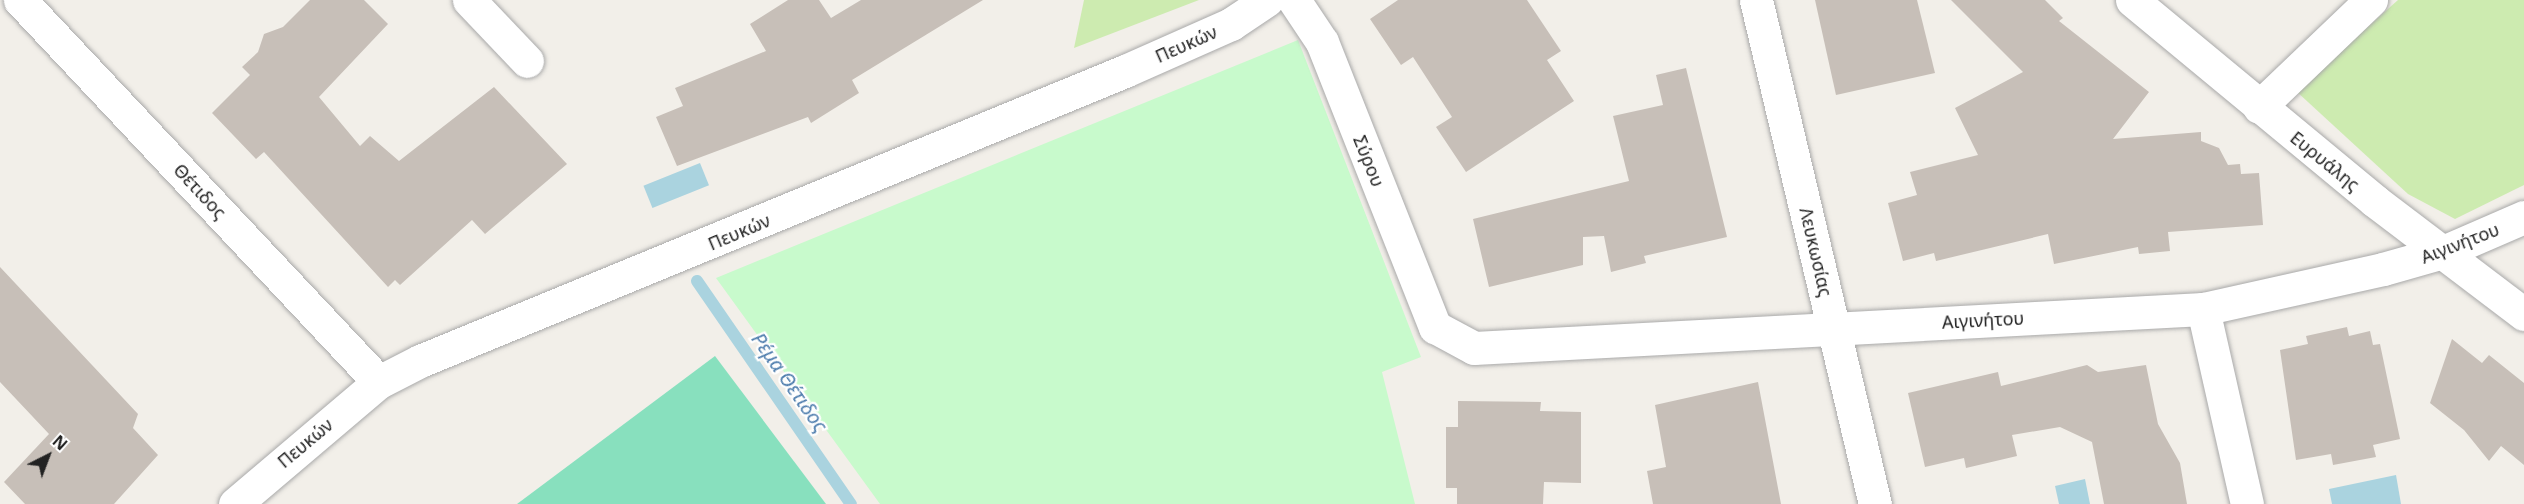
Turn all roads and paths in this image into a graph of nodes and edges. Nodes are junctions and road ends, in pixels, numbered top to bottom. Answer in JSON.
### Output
{"nodes":[{"id":1,"x":20,"y":0,"type":"edge"},
{"id":2,"x":469,"y":0,"type":"edge"},
{"id":3,"x":1268,"y":0,"type":"edge"},
{"id":4,"x":1294,"y":0,"type":"edge"},
{"id":5,"x":1756,"y":0,"type":"edge"},
{"id":6,"x":2132,"y":0,"type":"edge"},
{"id":7,"x":2371,"y":0,"type":"edge"},
{"id":8,"x":528,"y":61,"type":"dead end"},
{"id":9,"x":2259,"y":106,"type":"junction"},
{"id":10,"x":2524,"y":217,"type":"edge"},
{"id":11,"x":2443,"y":252,"type":"junction"},
{"id":12,"x":2203,"y":309,"type":"junction"},
{"id":13,"x":2524,"y":314,"type":"edge"},
{"id":14,"x":1435,"y":327,"type":"joint"},
{"id":15,"x":1834,"y":328,"type":"junction"},
{"id":16,"x":379,"y":382,"type":"junction"},
{"id":17,"x":235,"y":504,"type":"edge"},
{"id":18,"x":1875,"y":504,"type":"edge"},
{"id":19,"x":2247,"y":504,"type":"edge"}],
"edges":[{"from":1,"to":16,"type":"street","name":"Θέτιδος"},
{"from":2,"to":8,"type":"street"},
{"from":3,"to":16,"type":"street","name":"Πευκών"},
{"from":4,"to":14,"type":"street","name":"Σύρου"},
{"from":5,"to":15,"type":"street","name":"Λευκωσίας"},
{"from":6,"to":9,"type":"street","name":"Ευρυάλης"},
{"from":7,"to":9,"type":"street"},
{"from":9,"to":11,"type":"street","name":"Ευρυάλης"},
{"from":10,"to":11,"type":"street","name":"Αιγινήτου"},
{"from":11,"to":12,"type":"street","name":"Αιγινήτου"},
{"from":11,"to":13,"type":"street","name":"Ευρυάλης"},
{"from":12,"to":15,"type":"street","name":"Αιγινήτου"},
{"from":12,"to":19,"type":"street"},
{"from":14,"to":15,"type":"street","name":"Αιγινήτου"},
{"from":15,"to":18,"type":"street","name":"Λευκωσίας"},
{"from":16,"to":17,"type":"street","name":"Πευκών"}]}
